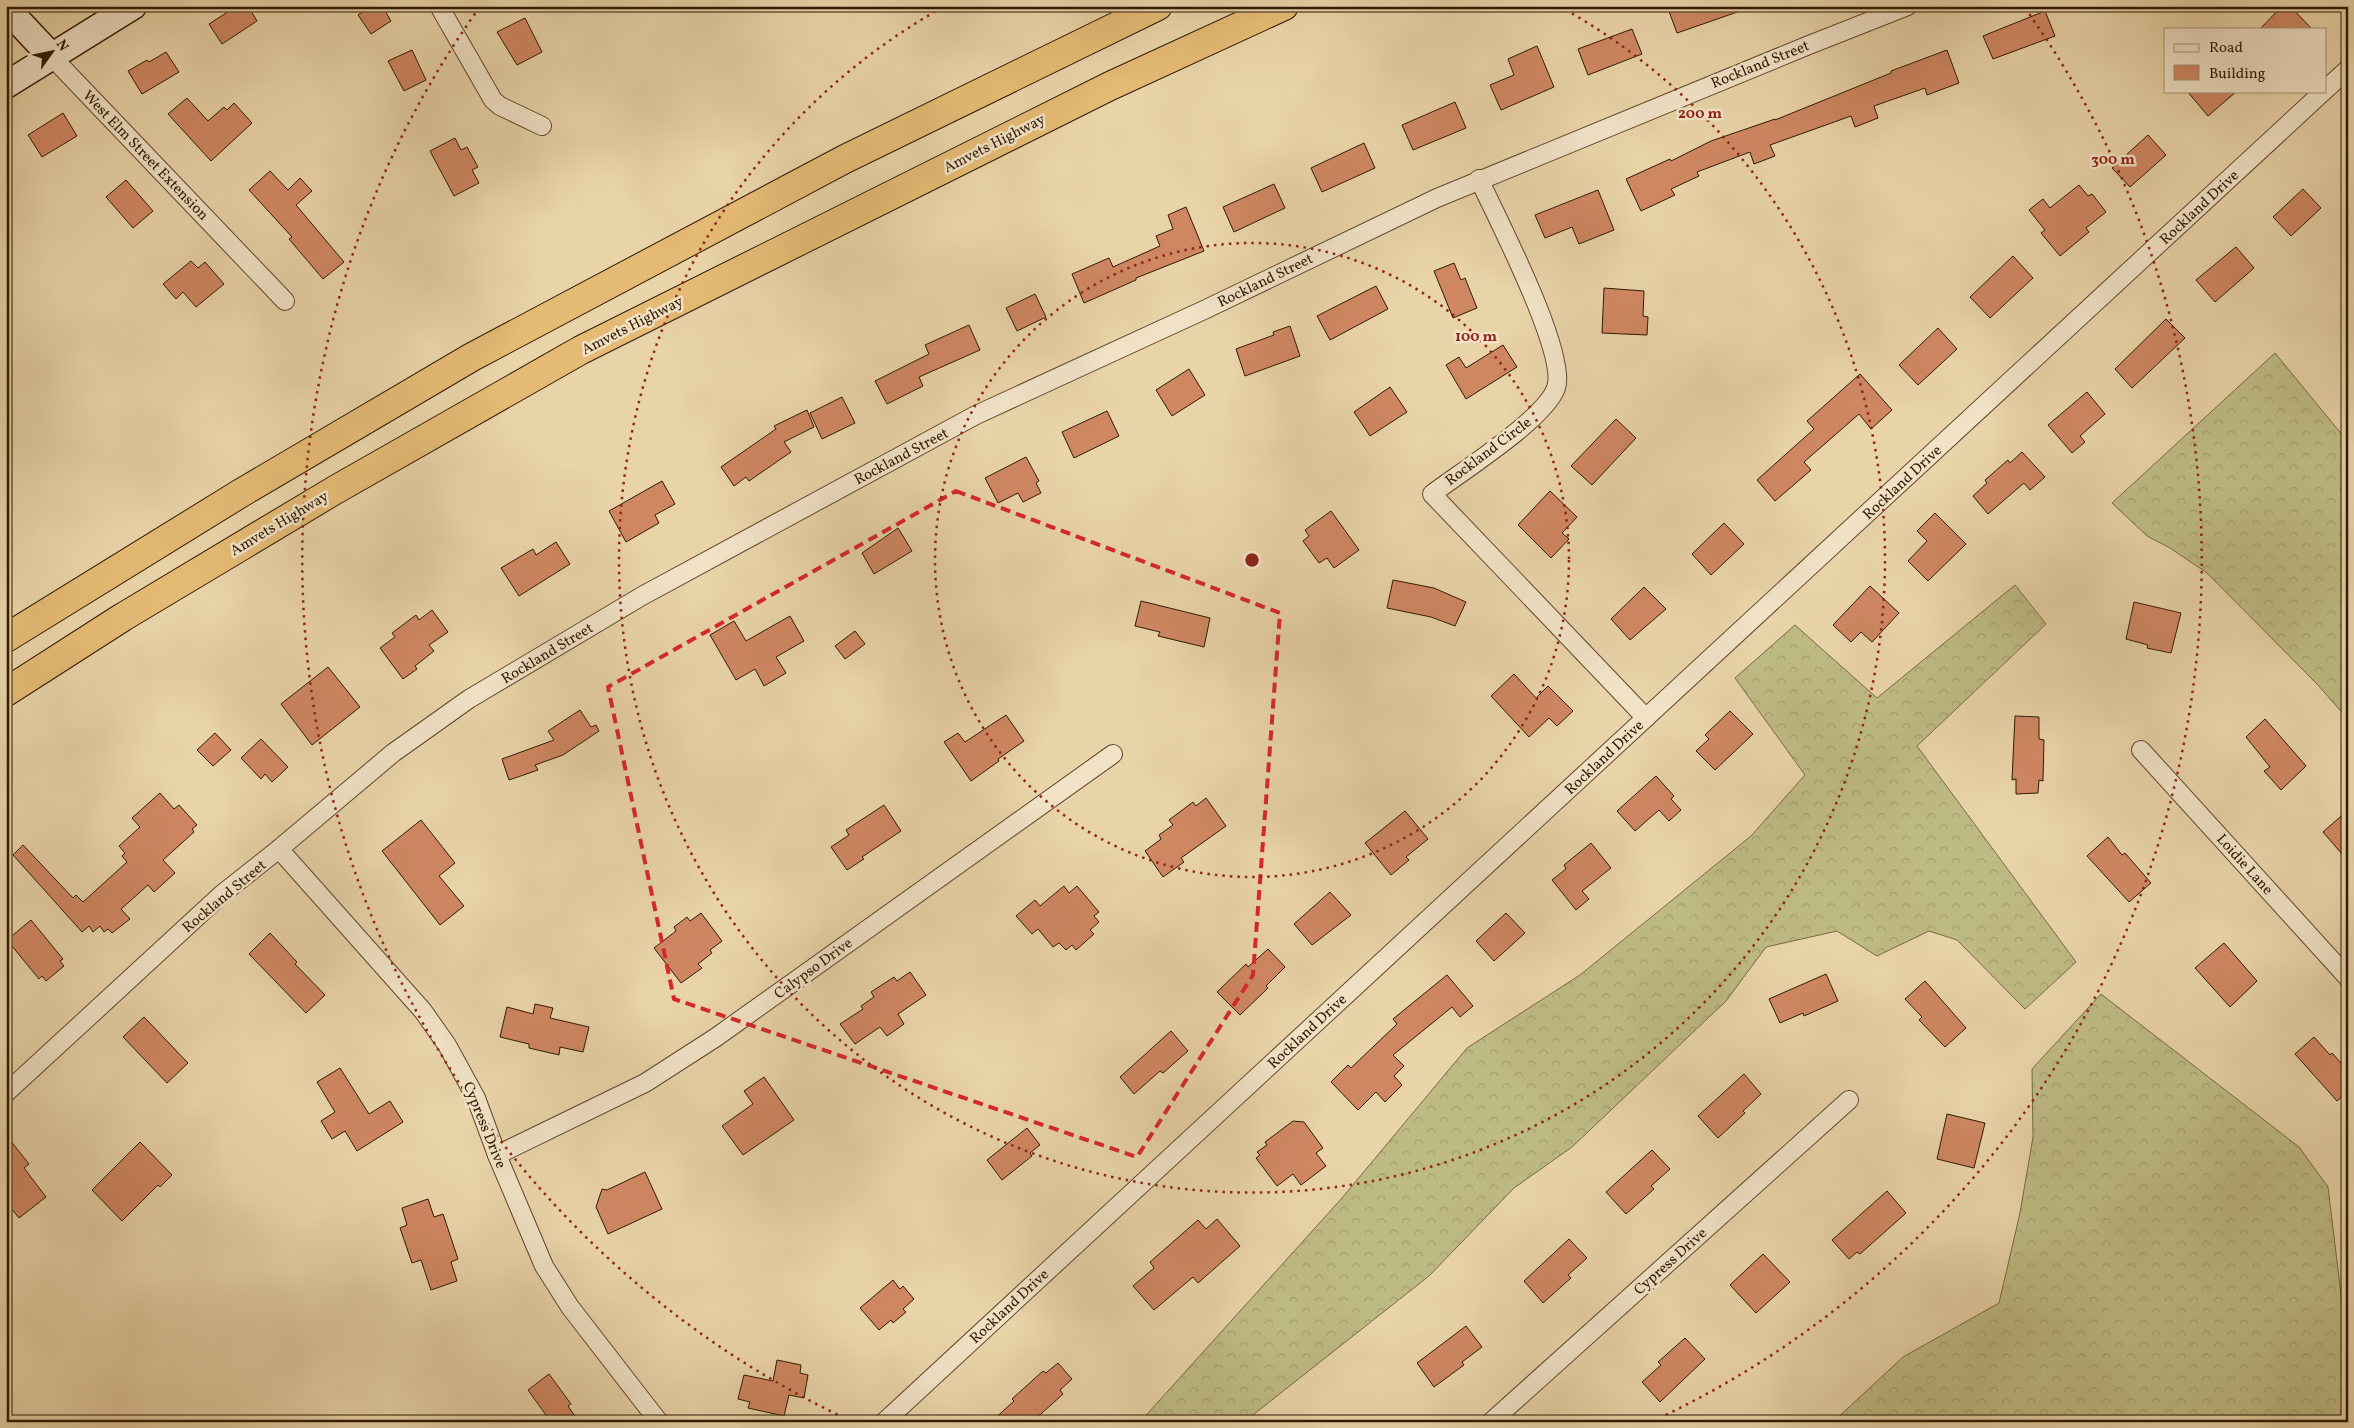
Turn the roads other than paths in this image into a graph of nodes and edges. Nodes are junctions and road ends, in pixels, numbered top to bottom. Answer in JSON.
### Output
{"nodes":[{"id":1,"x":133,"y":6,"type":"edge"},
{"id":2,"x":439,"y":6,"type":"edge"},
{"id":3,"x":1158,"y":6,"type":"edge"},
{"id":4,"x":1284,"y":6,"type":"edge"},
{"id":5,"x":1908,"y":6,"type":"edge"},
{"id":6,"x":6,"y":8,"type":"edge"},
{"id":7,"x":52,"y":56,"type":"junction"},
{"id":8,"x":2348,"y":69,"type":"edge"},
{"id":9,"x":6,"y":85,"type":"edge"},
{"id":10,"x":2326,"y":90,"type":"edge"},
{"id":11,"x":2324,"y":92,"type":"edge"},
{"id":12,"x":542,"y":126,"type":"dead end"},
{"id":13,"x":1479,"y":179,"type":"junction"},
{"id":14,"x":285,"y":301,"type":"dead end"},
{"id":15,"x":6,"y":638,"type":"edge"},
{"id":16,"x":6,"y":692,"type":"edge"},
{"id":17,"x":1646,"y":718,"type":"junction"},
{"id":18,"x":2141,"y":750,"type":"dead end"},
{"id":19,"x":1113,"y":754,"type":"dead end"},
{"id":20,"x":279,"y":849,"type":"junction"},
{"id":21,"x":2348,"y":978,"type":"edge"},
{"id":22,"x":6,"y":1093,"type":"edge"},
{"id":23,"x":1849,"y":1100,"type":"dead end"},
{"id":24,"x":497,"y":1155,"type":"junction"},
{"id":25,"x":659,"y":1422,"type":"edge"},
{"id":26,"x":884,"y":1422,"type":"edge"},
{"id":27,"x":1491,"y":1422,"type":"edge"}],
"edges":[{"from":1,"to":7,"type":"street"},
{"from":2,"to":12,"type":"street"},
{"from":3,"to":15,"type":"highway"},
{"from":4,"to":16,"type":"highway","name":"Amvets Highway"},
{"from":5,"to":13,"type":"street","name":"Rockland Street"},
{"from":6,"to":7,"type":"street","name":"West Elm Street Extension"},
{"from":7,"to":9,"type":"street"},
{"from":7,"to":14,"type":"street","name":"West Elm Street Extension"},
{"from":8,"to":10,"type":"street","name":"Rockland Drive"},
{"from":11,"to":17,"type":"street","name":"Rockland Drive"},
{"from":13,"to":17,"type":"street","name":"Rockland Circle"},
{"from":13,"to":20,"type":"street","name":"Rockland Street"},
{"from":17,"to":26,"type":"street","name":"Rockland Drive"},
{"from":18,"to":21,"type":"street","name":"Loidie Lane"},
{"from":19,"to":24,"type":"street","name":"Calypso Drive"},
{"from":20,"to":22,"type":"street","name":"Rockland Street"},
{"from":20,"to":24,"type":"street","name":"Cypress Drive"},
{"from":23,"to":27,"type":"street","name":"Cypress Drive"},
{"from":24,"to":25,"type":"street","name":"Cypress Drive"}]}
